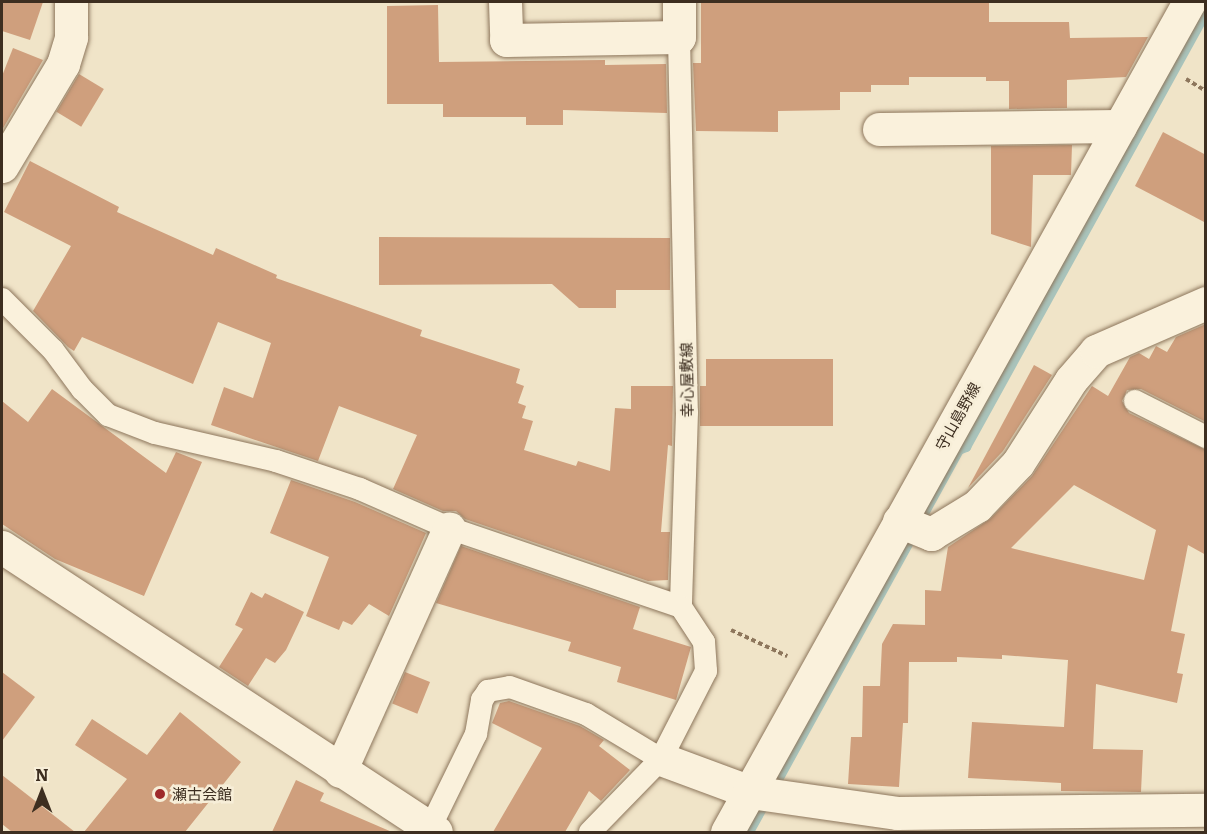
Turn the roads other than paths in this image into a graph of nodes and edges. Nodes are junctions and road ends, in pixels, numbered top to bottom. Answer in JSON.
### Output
{"nodes":[{"id":1,"x":71,"y":2,"type":"edge"},
{"id":2,"x":506,"y":2,"type":"edge"},
{"id":3,"x":679,"y":2,"type":"edge"},
{"id":4,"x":1189,"y":2,"type":"edge"},
{"id":5,"x":679,"y":37,"type":"junction"},
{"id":6,"x":1119,"y":126,"type":"junction"},
{"id":7,"x":879,"y":129,"type":"dead end"},
{"id":8,"x":2,"y":166,"type":"edge"},
{"id":9,"x":2,"y":299,"type":"edge"},
{"id":10,"x":1206,"y":303,"type":"edge"},
{"id":11,"x":1135,"y":401,"type":"dead end"},
{"id":12,"x":1206,"y":437,"type":"edge"},
{"id":13,"x":899,"y":521,"type":"junction"},
{"id":14,"x":449,"y":528,"type":"junction"},
{"id":15,"x":2,"y":547,"type":"edge"},
{"id":16,"x":681,"y":607,"type":"junction"},
{"id":17,"x":661,"y":759,"type":"junction"},
{"id":18,"x":340,"y":771,"type":"junction"},
{"id":19,"x":750,"y":792,"type":"junction"},
{"id":20,"x":1206,"y":810,"type":"edge"},
{"id":21,"x":433,"y":830,"type":"edge"},
{"id":22,"x":590,"y":832,"type":"edge"},
{"id":23,"x":727,"y":832,"type":"edge"}],
"edges":[{"from":1,"to":8,"type":"street"},
{"from":2,"to":5,"type":"street"},
{"from":3,"to":5,"type":"street","name":"幸心屋敷線"},
{"from":4,"to":6,"type":"street","name":"守山島野線"},
{"from":5,"to":16,"type":"lane","name":"幸心屋敷線"},
{"from":6,"to":7,"type":"street"},
{"from":6,"to":13,"type":"street","name":"守山島野線"},
{"from":9,"to":14,"type":"lane"},
{"from":10,"to":13,"type":"street"},
{"from":11,"to":12,"type":"lane"},
{"from":13,"to":19,"type":"street","name":"守山島野線"},
{"from":14,"to":16,"type":"lane"},
{"from":14,"to":18,"type":"street"},
{"from":15,"to":18,"type":"street"},
{"from":16,"to":17,"type":"lane"},
{"from":17,"to":19,"type":"street"},
{"from":17,"to":21,"type":"lane"},
{"from":17,"to":22,"type":"lane"},
{"from":18,"to":21,"type":"street"},
{"from":19,"to":20,"type":"street"},
{"from":19,"to":23,"type":"street","name":"守山島野線"}]}
